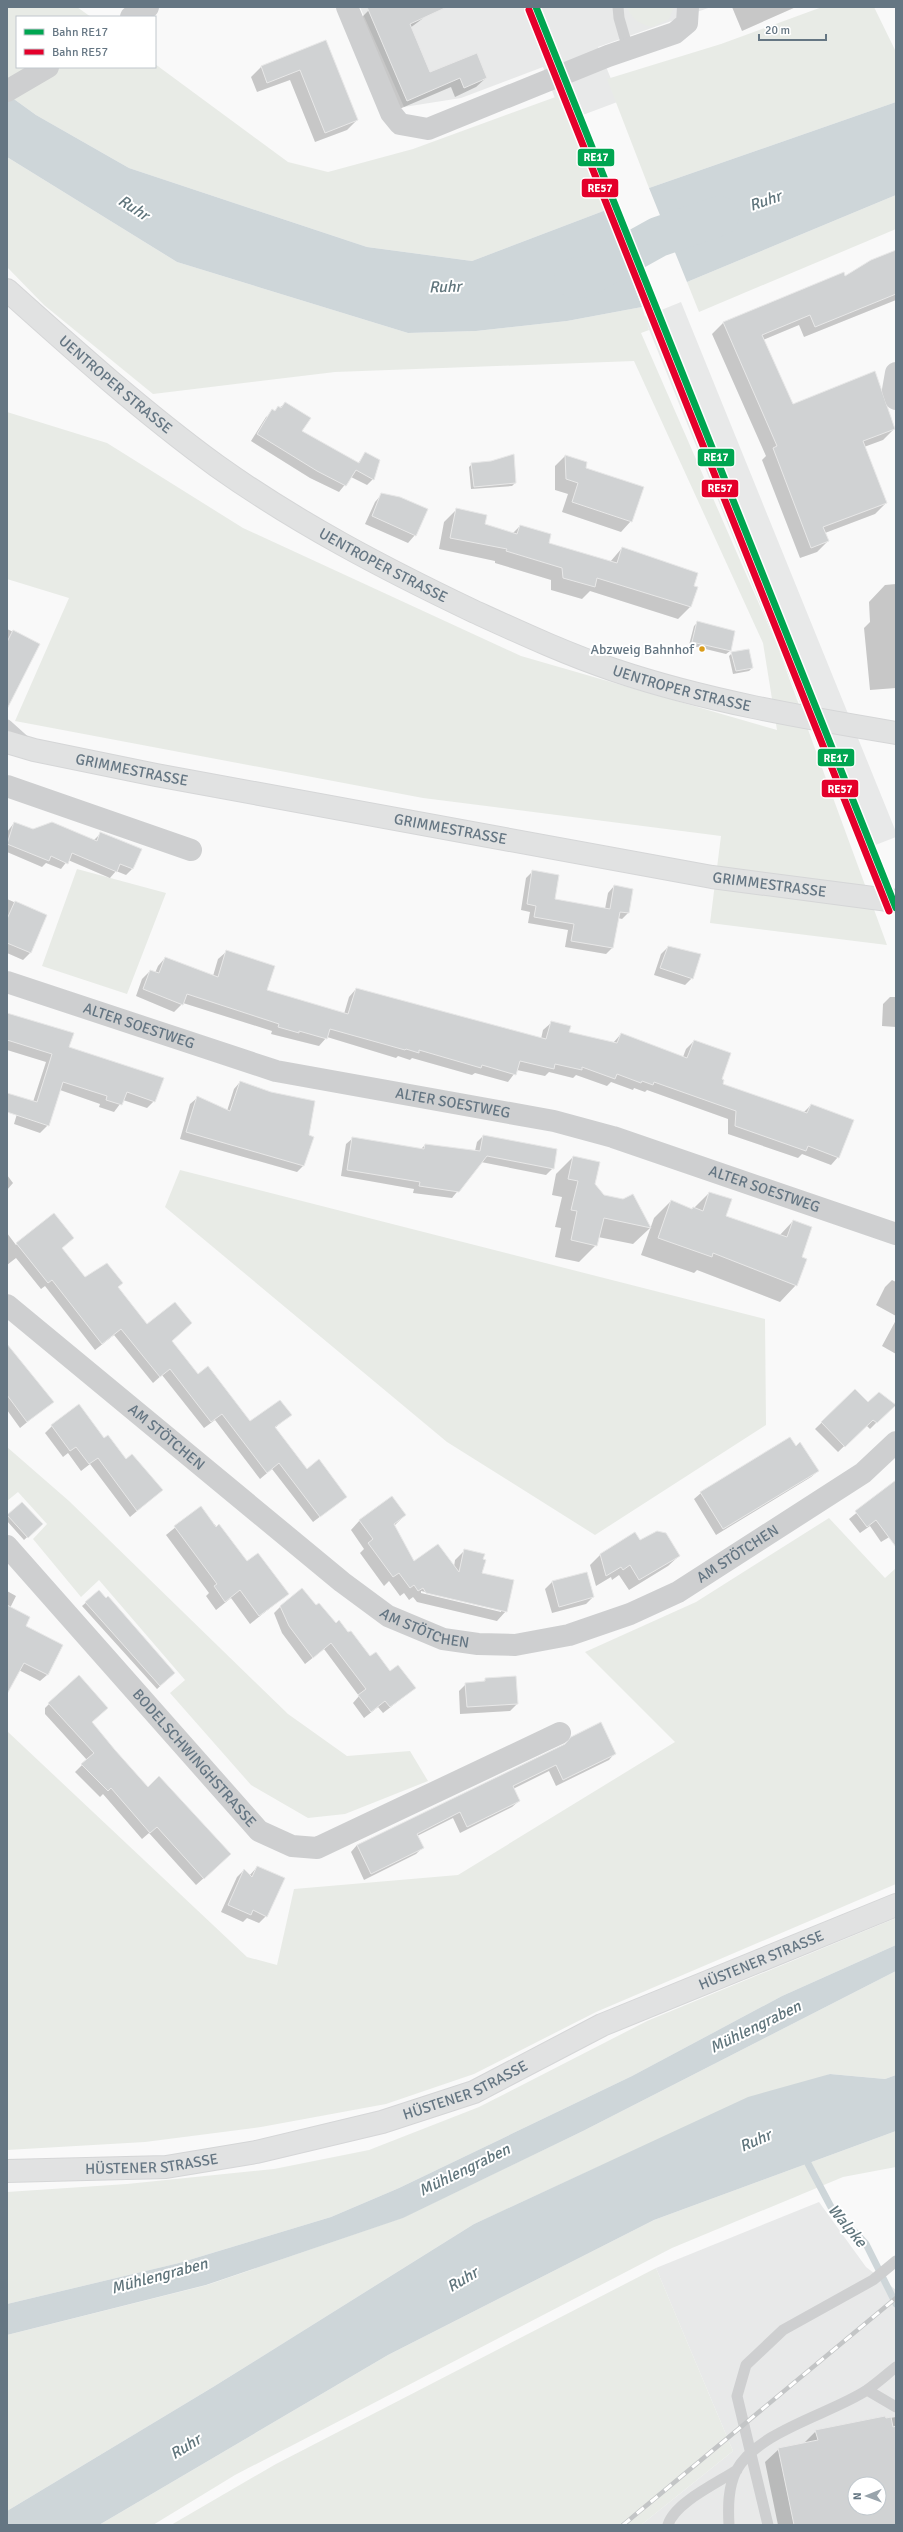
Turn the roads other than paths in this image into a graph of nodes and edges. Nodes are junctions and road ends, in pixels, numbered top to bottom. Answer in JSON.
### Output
{"nodes":[{"id":1,"x":148,"y":7,"type":"edge"},
{"id":2,"x":347,"y":7,"type":"edge"},
{"id":3,"x":618,"y":7,"type":"edge"},
{"id":4,"x":688,"y":7,"type":"edge"},
{"id":5,"x":133,"y":16,"type":"edge"},
{"id":6,"x":628,"y":49,"type":"junction"},
{"id":7,"x":46,"y":68,"type":"edge"},
{"id":8,"x":7,"y":91,"type":"edge"},
{"id":9,"x":7,"y":290,"type":"edge"},
{"id":10,"x":896,"y":373,"type":"edge"},
{"id":11,"x":896,"y":399,"type":"edge"},
{"id":12,"x":7,"y":725,"type":"edge"},
{"id":13,"x":896,"y":733,"type":"edge"},
{"id":14,"x":7,"y":742,"type":"edge"},
{"id":15,"x":34,"y":750,"type":"junction"},
{"id":16,"x":7,"y":786,"type":"edge"},
{"id":17,"x":192,"y":850,"type":"dead end"},
{"id":18,"x":896,"y":901,"type":"edge"},
{"id":19,"x":7,"y":982,"type":"edge"},
{"id":20,"x":896,"y":1234,"type":"edge"},
{"id":21,"x":7,"y":1305,"type":"edge"},
{"id":22,"x":896,"y":1442,"type":"edge"},
{"id":23,"x":7,"y":1546,"type":"edge"},
{"id":24,"x":560,"y":1733,"type":"dead end"},
{"id":25,"x":896,"y":1905,"type":"edge"},
{"id":26,"x":7,"y":2171,"type":"edge"},
{"id":27,"x":895,"y":2262,"type":"edge"},
{"id":28,"x":896,"y":2367,"type":"edge"},
{"id":29,"x":867,"y":2390,"type":"junction"},
{"id":30,"x":896,"y":2407,"type":"edge"},
{"id":31,"x":749,"y":2452,"type":"junction"},
{"id":32,"x":737,"y":2470,"type":"junction"},
{"id":33,"x":669,"y":2521,"type":"edge"},
{"id":34,"x":659,"y":2525,"type":"edge"},
{"id":35,"x":729,"y":2525,"type":"edge"},
{"id":36,"x":768,"y":2525,"type":"edge"}],
"edges":[{"from":1,"to":5,"type":"street"},
{"from":2,"to":6,"type":"street"},
{"from":3,"to":6,"type":"lane"},
{"from":4,"to":6,"type":"street"},
{"from":7,"to":8,"type":"street"},
{"from":9,"to":13,"type":"main road","name":"UENTROPER STRASSE"},
{"from":10,"to":11,"type":"street"},
{"from":12,"to":15,"type":"lane"},
{"from":14,"to":15,"type":"main road","name":"GRIMMESTRASSE"},
{"from":15,"to":18,"type":"main road","name":"GRIMMESTRASSE"},
{"from":16,"to":17,"type":"street"},
{"from":19,"to":20,"type":"street","name":"ALTER SOESTWEG"},
{"from":21,"to":22,"type":"street","name":"AM STÖTCHEN"},
{"from":23,"to":24,"type":"street","name":"BODELSCHWINGHSTRASSE"},
{"from":25,"to":26,"type":"main road","name":"HÜSTENER STRASSE"},
{"from":27,"to":31,"type":"lane"},
{"from":28,"to":29,"type":"lane"},
{"from":29,"to":30,"type":"lane"},
{"from":29,"to":31,"type":"lane"},
{"from":31,"to":32,"type":"lane"},
{"from":31,"to":36,"type":"lane"},
{"from":32,"to":33,"type":"lane"},
{"from":32,"to":35,"type":"lane"},
{"from":33,"to":34,"type":"lane"}]}
